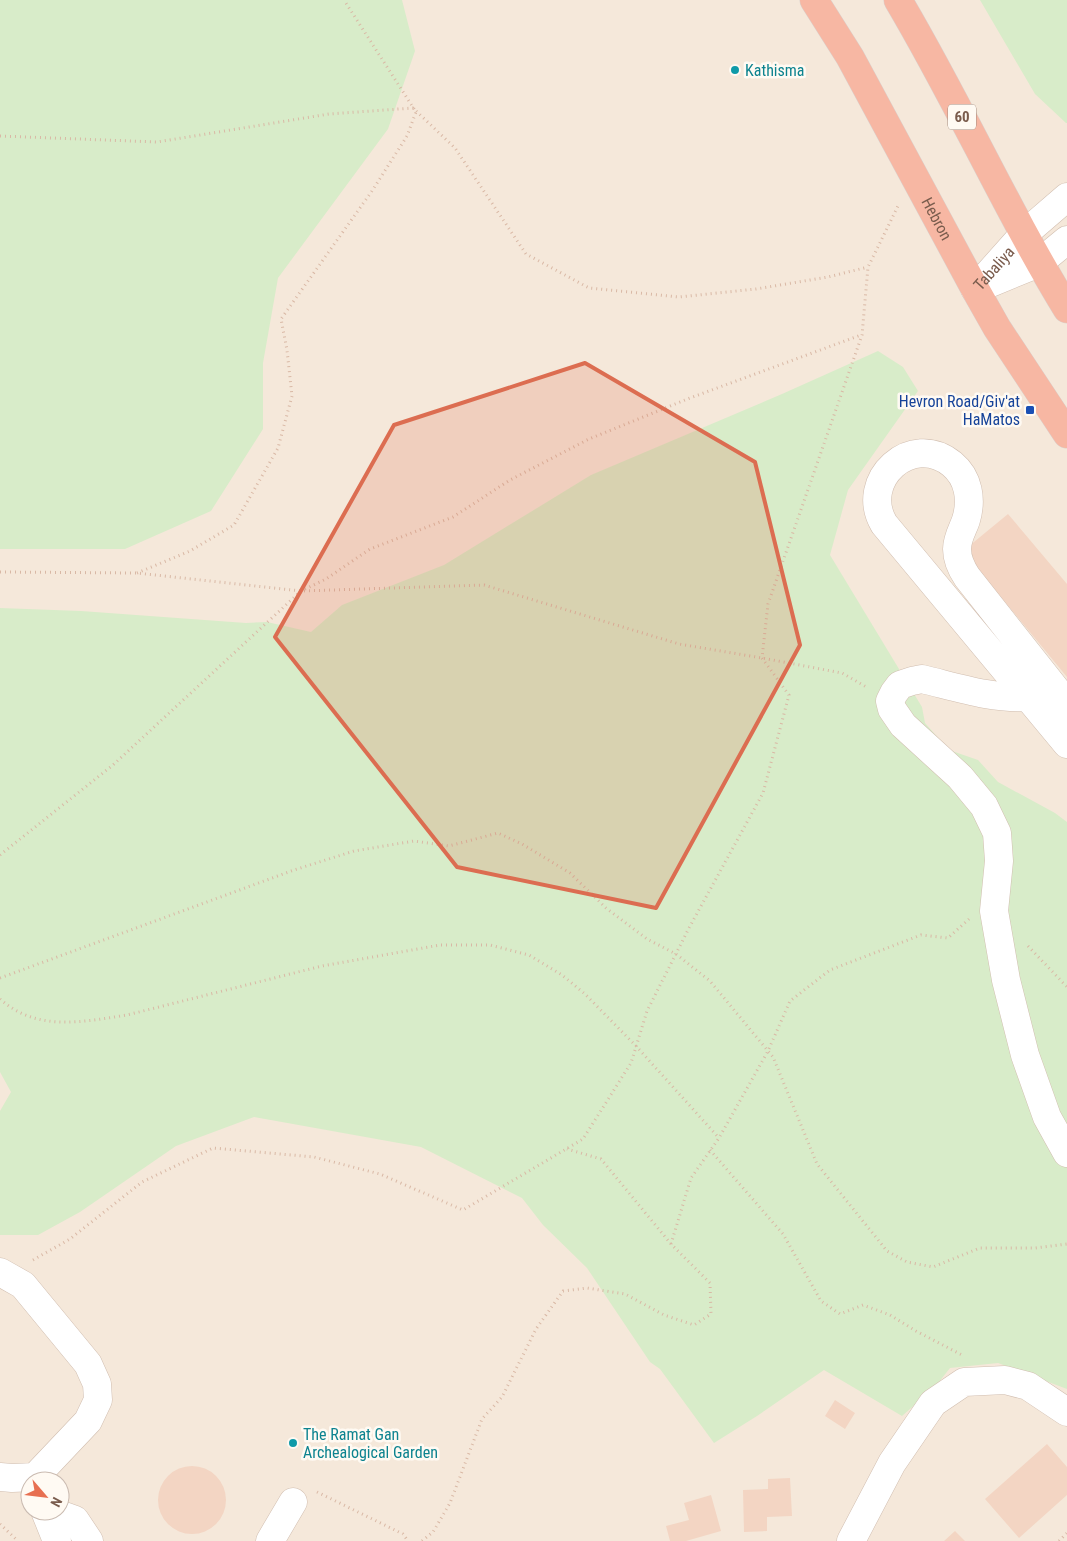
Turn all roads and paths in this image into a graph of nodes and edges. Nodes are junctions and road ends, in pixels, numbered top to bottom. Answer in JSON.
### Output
{"nodes":[{"id":1,"x":344,"y":0,"type":"edge"},
{"id":2,"x":814,"y":0,"type":"edge"},
{"id":3,"x":898,"y":0,"type":"edge"},
{"id":4,"x":413,"y":108,"type":"junction"},
{"id":5,"x":0,"y":136,"type":"edge"},
{"id":6,"x":919,"y":187,"type":"junction"},
{"id":7,"x":1067,"y":197,"type":"edge"},
{"id":8,"x":1023,"y":235,"type":"junction"},
{"id":9,"x":1067,"y":240,"type":"edge"},
{"id":10,"x":1039,"y":263,"type":"junction"},
{"id":11,"x":868,"y":267,"type":"junction"},
{"id":12,"x":974,"y":289,"type":"junction"},
{"id":13,"x":1067,"y":309,"type":"edge"},
{"id":14,"x":862,"y":335,"type":"junction"},
{"id":15,"x":1067,"y":434,"type":"edge"},
{"id":16,"x":0,"y":572,"type":"edge"},
{"id":17,"x":137,"y":573,"type":"junction"},
{"id":18,"x":301,"y":591,"type":"junction"},
{"id":19,"x":762,"y":658,"type":"junction"},
{"id":20,"x":1028,"y":698,"type":"junction"},
{"id":21,"x":890,"y":700,"type":"junction"},
{"id":22,"x":1067,"y":710,"type":"edge"},
{"id":23,"x":1066,"y":741,"type":"edge"},
{"id":24,"x":0,"y":855,"type":"edge"},
{"id":25,"x":994,"y":911,"type":"junction"},
{"id":26,"x":1027,"y":945,"type":"dead end"},
{"id":27,"x":676,"y":954,"type":"junction"},
{"id":28,"x":0,"y":978,"type":"edge"},
{"id":29,"x":1067,"y":987,"type":"edge"},
{"id":30,"x":0,"y":999,"type":"edge"},
{"id":31,"x":636,"y":1046,"type":"junction"},
{"id":32,"x":768,"y":1051,"type":"junction"},
{"id":33,"x":719,"y":1138,"type":"junction"},
{"id":34,"x":566,"y":1149,"type":"junction"},
{"id":35,"x":710,"y":1150,"type":"junction"},
{"id":36,"x":1067,"y":1153,"type":"edge"},
{"id":37,"x":671,"y":1244,"type":"junction"},
{"id":38,"x":1067,"y":1244,"type":"edge"},
{"id":39,"x":3,"y":1273,"type":"edge"},
{"id":40,"x":985,"y":1381,"type":"junction"},
{"id":41,"x":1067,"y":1412,"type":"edge"},
{"id":42,"x":42,"y":1471,"type":"edge"},
{"id":43,"x":0,"y":1476,"type":"edge"},
{"id":44,"x":20,"y":1478,"type":"edge"},
{"id":45,"x":293,"y":1502,"type":"joint"},
{"id":46,"x":70,"y":1518,"type":"edge"},
{"id":47,"x":49,"y":1521,"type":"edge"},
{"id":48,"x":0,"y":1524,"type":"edge"},
{"id":49,"x":1067,"y":1533,"type":"edge"},
{"id":50,"x":18,"y":1541,"type":"edge"},
{"id":51,"x":57,"y":1541,"type":"edge"},
{"id":52,"x":89,"y":1541,"type":"edge"},
{"id":53,"x":270,"y":1541,"type":"edge"},
{"id":54,"x":408,"y":1541,"type":"edge"},
{"id":55,"x":422,"y":1541,"type":"edge"},
{"id":56,"x":851,"y":1541,"type":"edge"},
{"id":57,"x":1059,"y":1541,"type":"edge"}],
"edges":[{"from":1,"to":4,"type":"path"},
{"from":2,"to":6,"type":"highway","name":"Hebron"},
{"from":3,"to":8,"type":"highway","number":"60"},
{"from":4,"to":5,"type":"path"},
{"from":4,"to":11,"type":"path"},
{"from":4,"to":17,"type":"path"},
{"from":6,"to":11,"type":"path"},
{"from":6,"to":12,"type":"highway","name":"Hebron"},
{"from":7,"to":8,"type":"street","name":"Tabaliya"},
{"from":8,"to":10,"type":"highway","number":"60"},
{"from":8,"to":12,"type":"street","name":"Tabaliya"},
{"from":9,"to":10,"type":"street","name":"Tabaliya"},
{"from":10,"to":12,"type":"street","name":"Tabaliya"},
{"from":10,"to":13,"type":"highway","number":"60"},
{"from":11,"to":14,"type":"path"},
{"from":12,"to":15,"type":"highway","name":"Hebron"},
{"from":14,"to":18,"type":"path"},
{"from":14,"to":19,"type":"path"},
{"from":16,"to":17,"type":"path"},
{"from":17,"to":18,"type":"path"},
{"from":18,"to":19,"type":"path"},
{"from":18,"to":24,"type":"path"},
{"from":19,"to":21,"type":"path"},
{"from":19,"to":27,"type":"path"},
{"from":20,"to":21,"type":"street"},
{"from":20,"to":22,"type":"street"},
{"from":20,"to":23,"type":"street"},
{"from":21,"to":25,"type":"street"},
{"from":25,"to":32,"type":"path"},
{"from":25,"to":36,"type":"street"},
{"from":26,"to":29,"type":"path"},
{"from":27,"to":28,"type":"path"},
{"from":27,"to":31,"type":"path"},
{"from":27,"to":32,"type":"path"},
{"from":30,"to":31,"type":"path"},
{"from":31,"to":33,"type":"path"},
{"from":31,"to":34,"type":"path"},
{"from":32,"to":33,"type":"path"},
{"from":32,"to":38,"type":"path"},
{"from":33,"to":35,"type":"path"},
{"from":34,"to":37,"type":"path"},
{"from":34,"to":39,"type":"path"},
{"from":35,"to":37,"type":"path"},
{"from":35,"to":40,"type":"path"},
{"from":37,"to":55,"type":"path"},
{"from":39,"to":42,"type":"street"},
{"from":40,"to":41,"type":"street"},
{"from":40,"to":56,"type":"street"},
{"from":43,"to":44,"type":"street"},
{"from":45,"to":53,"type":"street"},
{"from":45,"to":54,"type":"path"},
{"from":46,"to":52,"type":"street"},
{"from":47,"to":51,"type":"street"},
{"from":48,"to":50,"type":"path"},
{"from":49,"to":57,"type":"path"}]}
